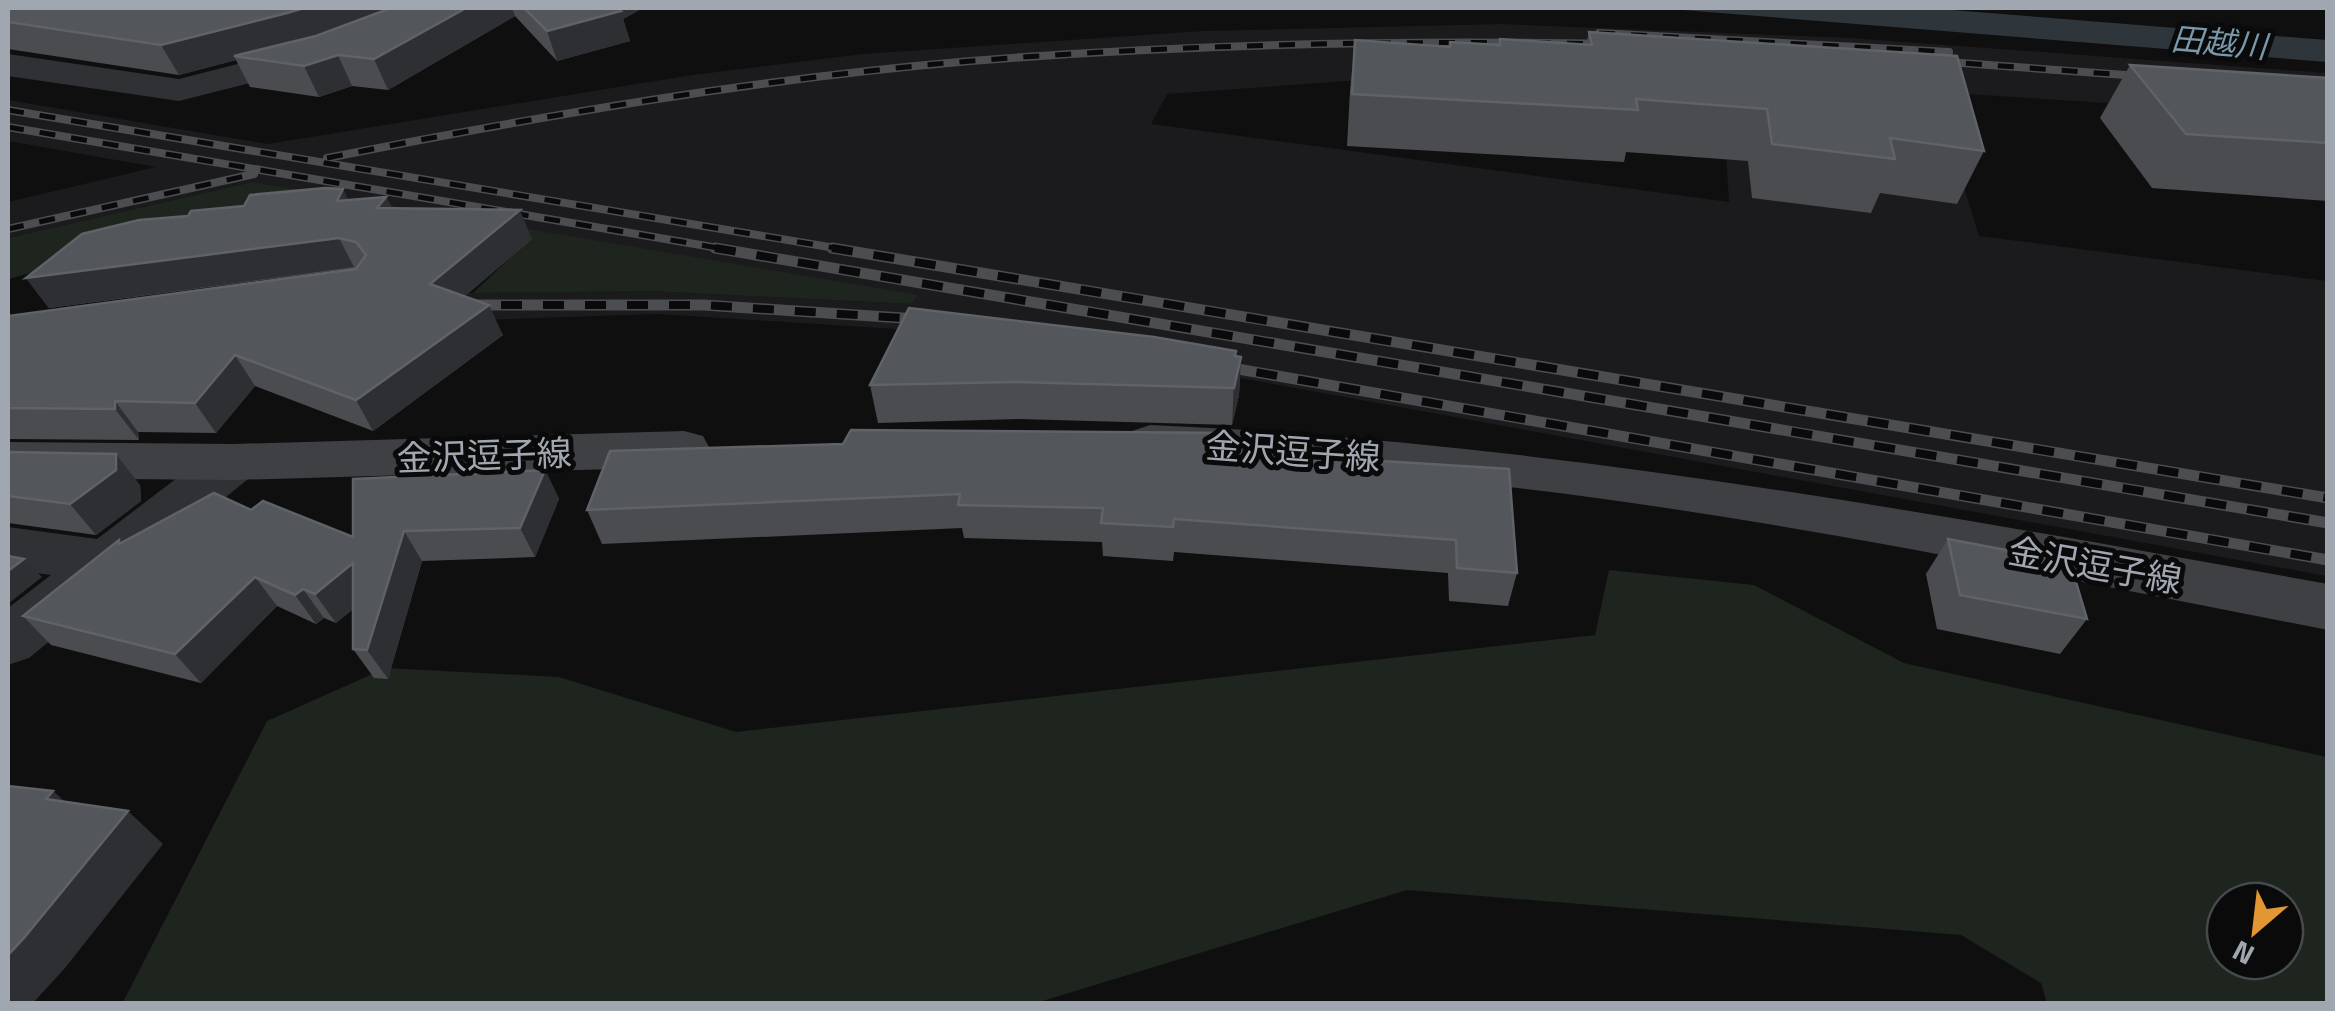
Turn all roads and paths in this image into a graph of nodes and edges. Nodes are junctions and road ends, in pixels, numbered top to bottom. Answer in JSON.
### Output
{"nodes":[{"id":1,"x":439,"y":8,"type":"edge"},
{"id":2,"x":8,"y":65,"type":"edge"},
{"id":3,"x":1102,"y":442,"type":"edge"},
{"id":4,"x":734,"y":448,"type":"edge"},
{"id":5,"x":8,"y":460,"type":"edge"},
{"id":6,"x":234,"y":462,"type":"junction"},
{"id":7,"x":8,"y":548,"type":"edge"},
{"id":8,"x":109,"y":562,"type":"junction"},
{"id":9,"x":2328,"y":607,"type":"edge"},
{"id":10,"x":8,"y":641,"type":"edge"}],
"edges":[{"from":1,"to":2,"type":"street"},
{"from":3,"to":9,"type":"main road","name":"金沢逗子線"},
{"from":4,"to":6,"type":"main road","name":"金沢逗子線"},
{"from":5,"to":6,"type":"main road","name":"金沢逗子線"},
{"from":6,"to":8,"type":"street"},
{"from":7,"to":8,"type":"street"},
{"from":8,"to":10,"type":"street"}]}
